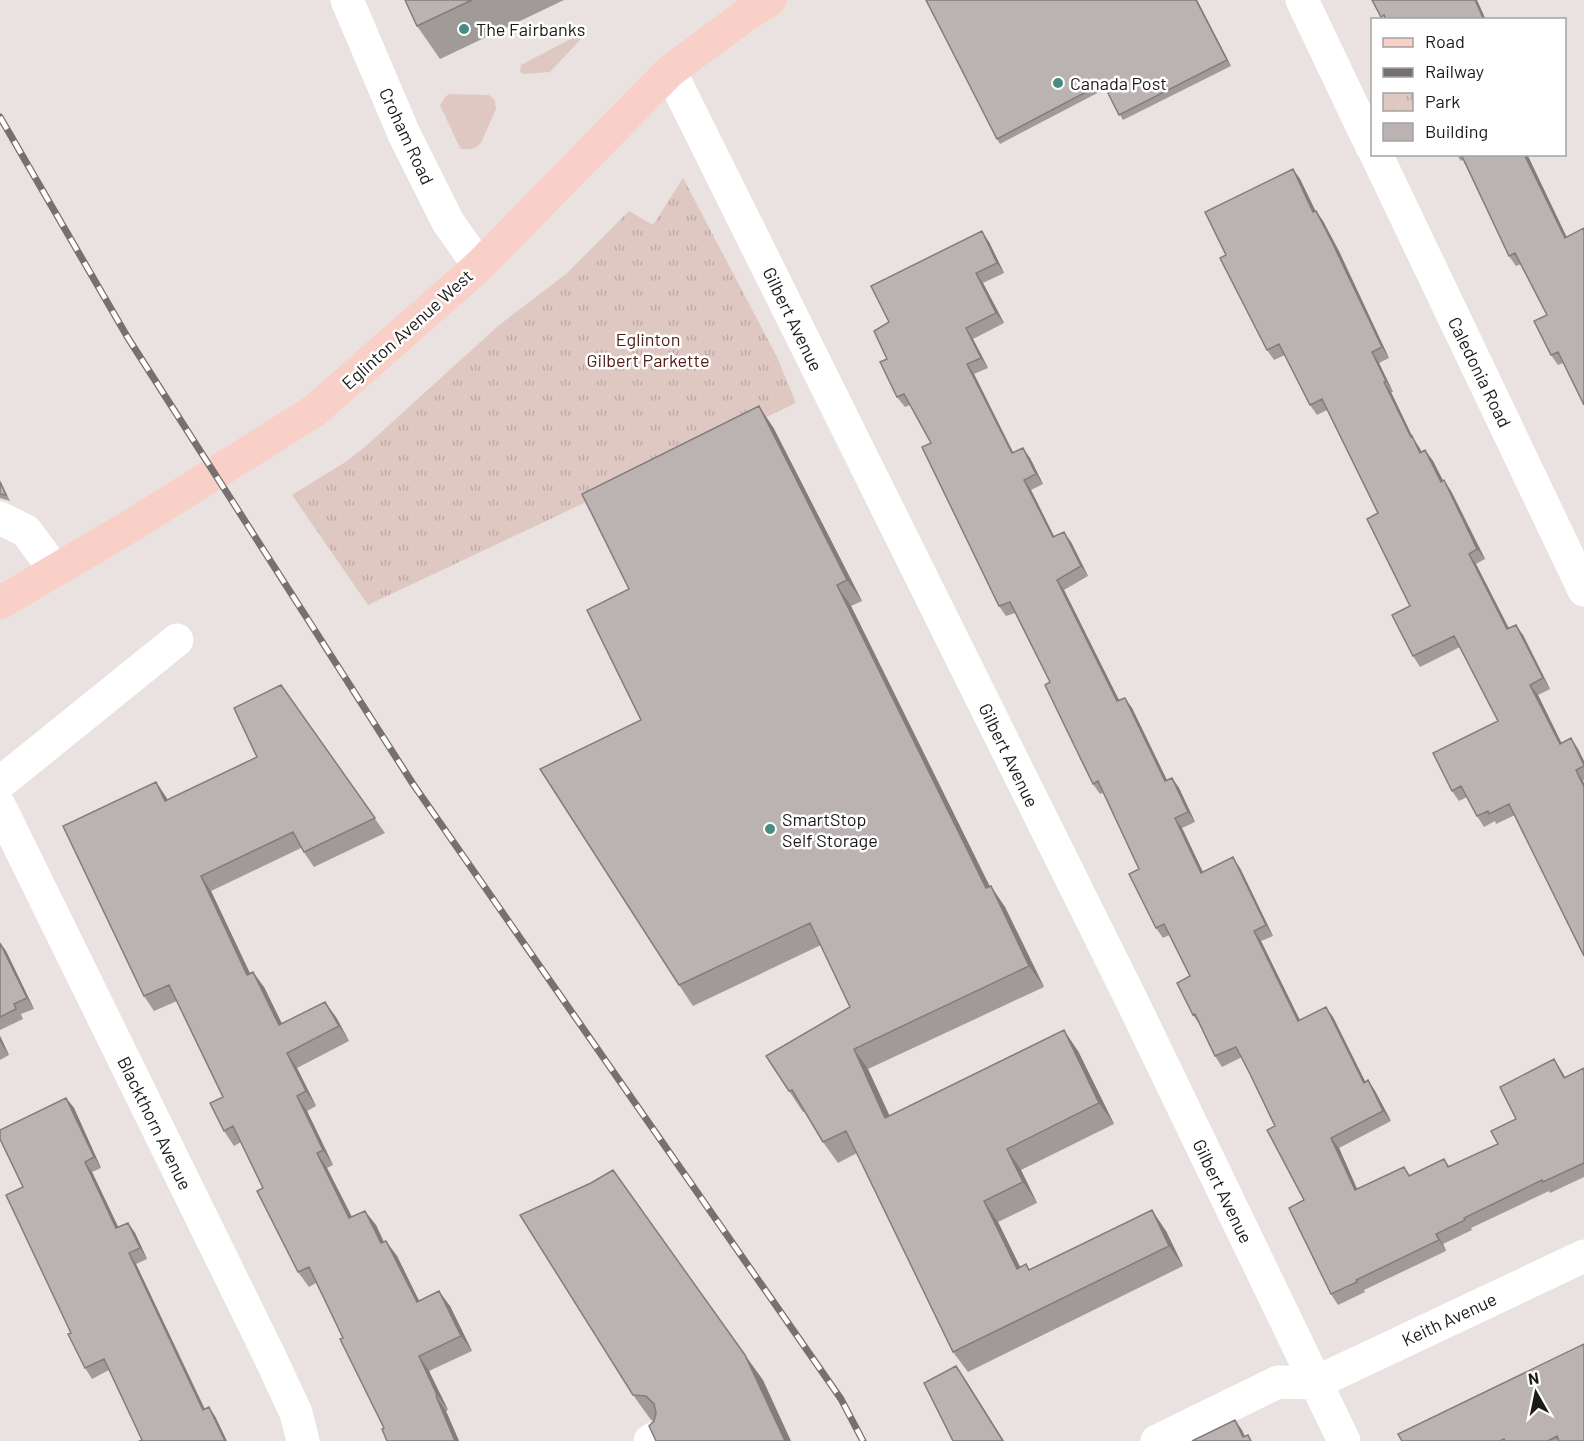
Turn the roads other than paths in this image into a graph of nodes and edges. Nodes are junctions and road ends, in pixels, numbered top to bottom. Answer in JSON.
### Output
{"nodes":[{"id":1,"x":347,"y":0,"type":"edge"},
{"id":2,"x":770,"y":0,"type":"edge"},
{"id":3,"x":1302,"y":0,"type":"edge"},
{"id":4,"x":670,"y":71,"type":"junction"},
{"id":5,"x":1371,"y":145,"type":"edge"},
{"id":6,"x":1377,"y":156,"type":"edge"},
{"id":7,"x":479,"y":266,"type":"junction"},
{"id":8,"x":0,"y":518,"type":"edge"},
{"id":9,"x":55,"y":570,"type":"junction"},
{"id":10,"x":1584,"y":590,"type":"edge"},
{"id":11,"x":0,"y":603,"type":"edge"},
{"id":12,"x":177,"y":640,"type":"dead end"},
{"id":13,"x":0,"y":783,"type":"edge"},
{"id":14,"x":4,"y":825,"type":"edge"},
{"id":15,"x":1584,"y":1256,"type":"edge"},
{"id":16,"x":1315,"y":1383,"type":"junction"},
{"id":17,"x":303,"y":1441,"type":"edge"},
{"id":18,"x":1157,"y":1441,"type":"edge"},
{"id":19,"x":1344,"y":1441,"type":"edge"}],
"edges":[{"from":1,"to":7,"type":"street","name":"Croham Road"},
{"from":2,"to":4,"type":"main road","name":"Eglinton Avenue West"},
{"from":3,"to":5,"type":"street"},
{"from":4,"to":7,"type":"main road","name":"Eglinton Avenue West"},
{"from":4,"to":16,"type":"street","name":"Gilbert Avenue"},
{"from":6,"to":10,"type":"street","name":"Caledonia Road"},
{"from":7,"to":9,"type":"main road","name":"Eglinton Avenue West"},
{"from":8,"to":9,"type":"street"},
{"from":9,"to":11,"type":"main road","name":"Eglinton Avenue West"},
{"from":12,"to":13,"type":"street"},
{"from":14,"to":17,"type":"street","name":"Blackthorn Avenue"},
{"from":15,"to":16,"type":"street","name":"Keith Avenue"},
{"from":16,"to":18,"type":"street"},
{"from":16,"to":19,"type":"street","name":"Gilbert Avenue"}]}
